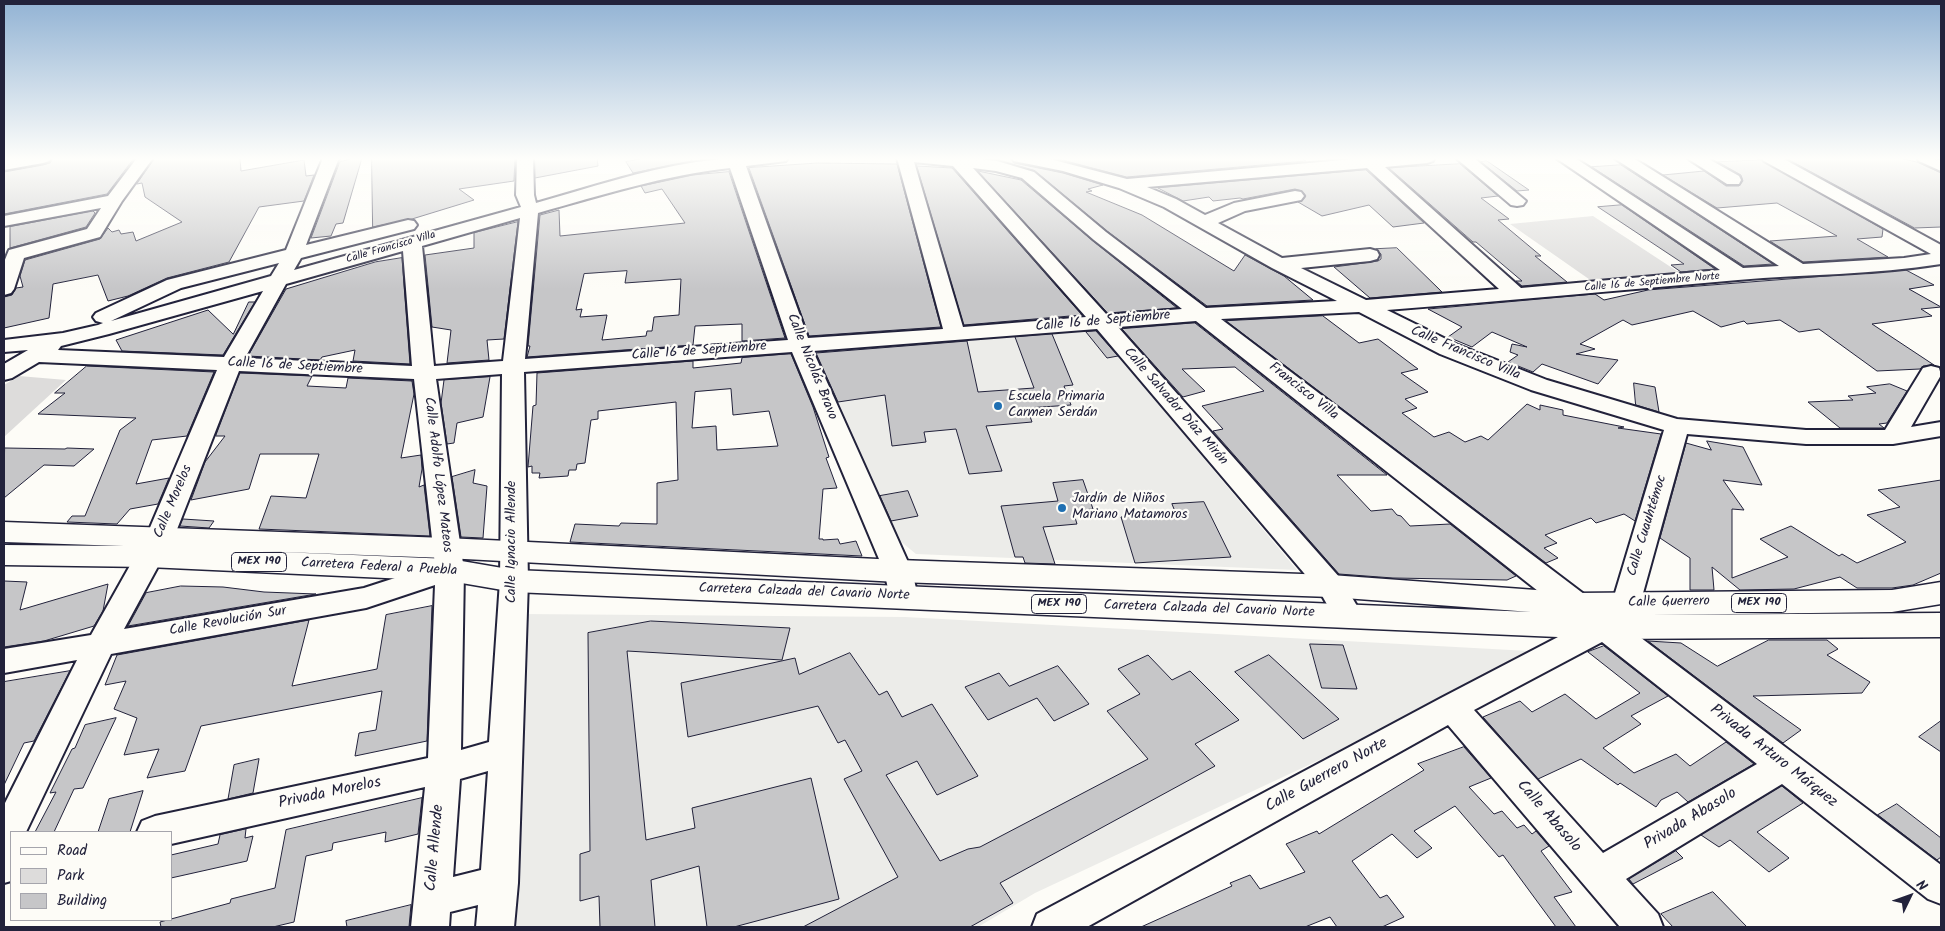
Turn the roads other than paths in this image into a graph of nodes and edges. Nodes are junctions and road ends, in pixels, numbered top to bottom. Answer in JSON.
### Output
{"nodes":[{"id":1,"x":106,"y":201,"type":"edge"},
{"id":2,"x":113,"y":201,"type":"edge"},
{"id":3,"x":314,"y":201,"type":"edge"},
{"id":4,"x":750,"y":201,"type":"edge"},
{"id":5,"x":917,"y":201,"type":"edge"},
{"id":6,"x":993,"y":201,"type":"edge"},
{"id":7,"x":1060,"y":201,"type":"edge"},
{"id":8,"x":1166,"y":201,"type":"edge"},
{"id":9,"x":1268,"y":201,"type":"edge"},
{"id":10,"x":1414,"y":201,"type":"edge"},
{"id":11,"x":1630,"y":201,"type":"edge"},
{"id":12,"x":1691,"y":201,"type":"edge"},
{"id":13,"x":1849,"y":201,"type":"edge"},
{"id":14,"x":528,"y":202,"type":"junction"},
{"id":15,"x":470,"y":209,"type":"dead end"},
{"id":16,"x":4,"y":221,"type":"edge"},
{"id":17,"x":423,"y":222,"type":"dead end"},
{"id":18,"x":1205,"y":222,"type":"junction"},
{"id":19,"x":412,"y":242,"type":"junction"},
{"id":20,"x":1941,"y":252,"type":"edge"},
{"id":21,"x":293,"y":255,"type":"junction"},
{"id":22,"x":1370,"y":255,"type":"dead end"},
{"id":23,"x":1941,"y":258,"type":"edge"},
{"id":24,"x":1279,"y":264,"type":"junction"},
{"id":25,"x":1904,"y":264,"type":"junction"},
{"id":26,"x":1799,"y":270,"type":"junction"},
{"id":27,"x":1739,"y":274,"type":"junction"},
{"id":28,"x":1941,"y":277,"type":"edge"},
{"id":29,"x":280,"y":278,"type":"junction"},
{"id":30,"x":4,"y":289,"type":"edge"},
{"id":31,"x":1516,"y":294,"type":"junction"},
{"id":32,"x":1362,"y":306,"type":"junction"},
{"id":33,"x":1202,"y":314,"type":"junction"},
{"id":34,"x":1102,"y":322,"type":"junction"},
{"id":35,"x":955,"y":334,"type":"junction"},
{"id":36,"x":63,"y":339,"type":"junction"},
{"id":37,"x":800,"y":344,"type":"junction"},
{"id":38,"x":4,"y":346,"type":"edge"},
{"id":39,"x":36,"y":355,"type":"junction"},
{"id":40,"x":231,"y":364,"type":"junction"},
{"id":41,"x":513,"y":366,"type":"junction"},
{"id":42,"x":4,"y":372,"type":"edge"},
{"id":43,"x":424,"y":372,"type":"junction"},
{"id":44,"x":1931,"y":373,"type":"dead end"},
{"id":45,"x":1675,"y":426,"type":"junction"},
{"id":46,"x":1941,"y":429,"type":"edge"},
{"id":47,"x":1893,"y":438,"type":"junction"},
{"id":48,"x":4,"y":532,"type":"edge"},
{"id":49,"x":154,"y":547,"type":"junction"},
{"id":50,"x":4,"y":555,"type":"edge"},
{"id":51,"x":448,"y":559,"type":"junction"},
{"id":52,"x":514,"y":566,"type":"junction"},
{"id":53,"x":901,"y":584,"type":"junction"},
{"id":54,"x":1331,"y":586,"type":"junction"},
{"id":55,"x":1941,"y":593,"type":"edge"},
{"id":56,"x":1577,"y":604,"type":"junction"},
{"id":57,"x":1348,"y":616,"type":"junction"},
{"id":58,"x":1617,"y":619,"type":"junction"},
{"id":59,"x":1941,"y":625,"type":"edge"},
{"id":60,"x":100,"y":645,"type":"junction"},
{"id":61,"x":4,"y":661,"type":"edge"},
{"id":62,"x":1452,"y":707,"type":"junction"},
{"id":63,"x":505,"y":752,"type":"junction"},
{"id":64,"x":1784,"y":766,"type":"junction"},
{"id":65,"x":444,"y":769,"type":"junction"},
{"id":66,"x":160,"y":831,"type":"edge"},
{"id":67,"x":4,"y":841,"type":"edge"},
{"id":68,"x":1599,"y":875,"type":"junction"},
{"id":69,"x":499,"y":883,"type":"junction"},
{"id":70,"x":1941,"y":887,"type":"edge"},
{"id":71,"x":431,"y":913,"type":"edge"},
{"id":72,"x":495,"y":927,"type":"edge"},
{"id":73,"x":1051,"y":927,"type":"edge"},
{"id":74,"x":1644,"y":927,"type":"edge"}],
"edges":[{"from":1,"to":16,"type":"street"},
{"from":2,"to":30,"type":"street"},
{"from":3,"to":21,"type":"street","name":"Calle Morelos"},
{"from":4,"to":37,"type":"street","name":"Calle Nicolás Bravo"},
{"from":5,"to":35,"type":"street"},
{"from":6,"to":34,"type":"street","name":"Calle Salvador Díaz Mirón"},
{"from":7,"to":33,"type":"street","name":"Francisco Villa"},
{"from":8,"to":18,"type":"street","name":"Calle Francisco Villa"},
{"from":9,"to":18,"type":"street"},
{"from":10,"to":31,"type":"street"},
{"from":11,"to":27,"type":"street"},
{"from":12,"to":26,"type":"street"},
{"from":13,"to":20,"type":"street"},
{"from":14,"to":15,"type":"street","name":"Calle Francisco Villa"},
{"from":14,"to":19,"type":"street","name":"Calle Francisco Villa"},
{"from":14,"to":41,"type":"street","name":"Calle Ignacio Allende"},
{"from":17,"to":21,"type":"street","name":"Calle Francisco Villa"},
{"from":18,"to":24,"type":"street","name":"Calle Francisco Villa"},
{"from":19,"to":29,"type":"street","name":"Calle Francisco Villa"},
{"from":19,"to":43,"type":"street","name":"Calle Adolfo López Mateos"},
{"from":21,"to":29,"type":"street","name":"Calle Morelos"},
{"from":21,"to":36,"type":"street","name":"Calle Francisco Villa"},
{"from":22,"to":24,"type":"street"},
{"from":23,"to":25,"type":"street","name":"Calle 16 de Septiembre Norte"},
{"from":24,"to":32,"type":"street","name":"Calle Francisco Villa"},
{"from":25,"to":26,"type":"street","name":"Calle 16 de Septiembre Norte"},
{"from":25,"to":28,"type":"street"},
{"from":26,"to":27,"type":"street","name":"Calle 16 de Septiembre Norte"},
{"from":27,"to":31,"type":"street","name":"Calle 16 de Septiembre Norte"},
{"from":29,"to":36,"type":"street","name":"Calle Francisco Villa"},
{"from":29,"to":40,"type":"street","name":"Calle Morelos"},
{"from":31,"to":32,"type":"street","name":"Calle 16 de Septiembre Norte"},
{"from":32,"to":33,"type":"street","name":"Calle 16 de Septiembre"},
{"from":32,"to":45,"type":"street","name":"Calle Francisco Villa"},
{"from":33,"to":34,"type":"street","name":"Calle 16 de Septiembre"},
{"from":33,"to":56,"type":"street","name":"Francisco Villa"},
{"from":34,"to":35,"type":"street","name":"Calle 16 de Septiembre"},
{"from":34,"to":54,"type":"street","name":"Calle Salvador Díaz Mirón"},
{"from":35,"to":37,"type":"street","name":"Calle 16 de Septiembre"},
{"from":36,"to":38,"type":"street"},
{"from":36,"to":39,"type":"street","name":"Calle Francisco Villa"},
{"from":37,"to":41,"type":"street","name":"Calle 16 de Septiembre"},
{"from":37,"to":53,"type":"street","name":"Calle Nicolás Bravo"},
{"from":39,"to":40,"type":"street","name":"Calle 16 de Septiembre"},
{"from":39,"to":42,"type":"street","name":"Calle Francisco Villa"},
{"from":40,"to":43,"type":"street","name":"Calle 16 de Septiembre"},
{"from":40,"to":49,"type":"street","name":"Calle Morelos"},
{"from":41,"to":43,"type":"street","name":"Calle 16 de Septiembre"},
{"from":41,"to":52,"type":"street","name":"Calle Ignacio Allende"},
{"from":43,"to":51,"type":"street","name":"Calle Adolfo López Mateos"},
{"from":44,"to":47,"type":"street"},
{"from":45,"to":47,"type":"street","name":"Calle Francisco Villa"},
{"from":45,"to":58,"type":"street","name":"Calle Cuauhtémoc"},
{"from":46,"to":47,"type":"street","name":"Calle Francisco Villa"},
{"from":48,"to":49,"type":"main road","name":"Carretera Federal a Puebla","number":"MEX 190"},
{"from":49,"to":50,"type":"main road","name":"Carretera Federal a Puebla","number":"MEX 190"},
{"from":49,"to":51,"type":"main road","name":"Carretera Federal a Puebla","number":"MEX 190"},
{"from":49,"to":60,"type":"street","name":"Calle Morelos"},
{"from":51,"to":52,"type":"main road","name":"Carretera Federal a Puebla","number":"MEX 190"},
{"from":51,"to":60,"type":"street","name":"Calle Revolución Sur"},
{"from":51,"to":65,"type":"street","name":"Calle Adolfo López Mateos"},
{"from":52,"to":53,"type":"main road","name":"Carretera Calzada del Cavario Norte","number":"MEX 190"},
{"from":52,"to":63,"type":"street","name":"Calle Ignacio Allende"},
{"from":53,"to":54,"type":"main road","name":"Carretera Calzada del Cavario Norte","number":"MEX 190"},
{"from":53,"to":57,"type":"main road","name":"Carretera Calzada del Cavario Norte","number":"MEX 190"},
{"from":54,"to":56,"type":"main road","name":"Carretera Calzada del Cavario Norte","number":"MEX 190"},
{"from":54,"to":57,"type":"street","name":"Calle Salvador Díaz Mirón"},
{"from":55,"to":58,"type":"main road","name":"Calle Guerrero","number":"MEX 190"},
{"from":56,"to":58,"type":"main road","name":"Calle Guerrero","number":"MEX 190"},
{"from":57,"to":58,"type":"main road","name":"Carretera Calzada del Cavario Norte","number":"MEX 190"},
{"from":58,"to":59,"type":"main road","name":"Calle Guerrero","number":"MEX 190"},
{"from":58,"to":62,"type":"street","name":"Calle Guerrero Norte"},
{"from":58,"to":64,"type":"street","name":"Privada Arturo Márquez"},
{"from":60,"to":61,"type":"street","name":"Calle Revolución Sur"},
{"from":60,"to":67,"type":"street","name":"Calle Morelos"},
{"from":62,"to":68,"type":"street","name":"Calle Abasolo"},
{"from":62,"to":73,"type":"street","name":"Calle Guerrero Norte"},
{"from":63,"to":65,"type":"street","name":"Privada Morelos"},
{"from":63,"to":69,"type":"street","name":"Calle Ignacio Allende"},
{"from":64,"to":68,"type":"street","name":"Privada Abasolo"},
{"from":64,"to":70,"type":"street","name":"Privada Arturo Márquez"},
{"from":65,"to":66,"type":"street","name":"Privada Morelos"},
{"from":65,"to":71,"type":"street","name":"Calle Allende"},
{"from":68,"to":74,"type":"street","name":"Calle Abasolo"},
{"from":69,"to":71,"type":"street"},
{"from":69,"to":72,"type":"street","name":"Calle Ignacio Allende"}]}
